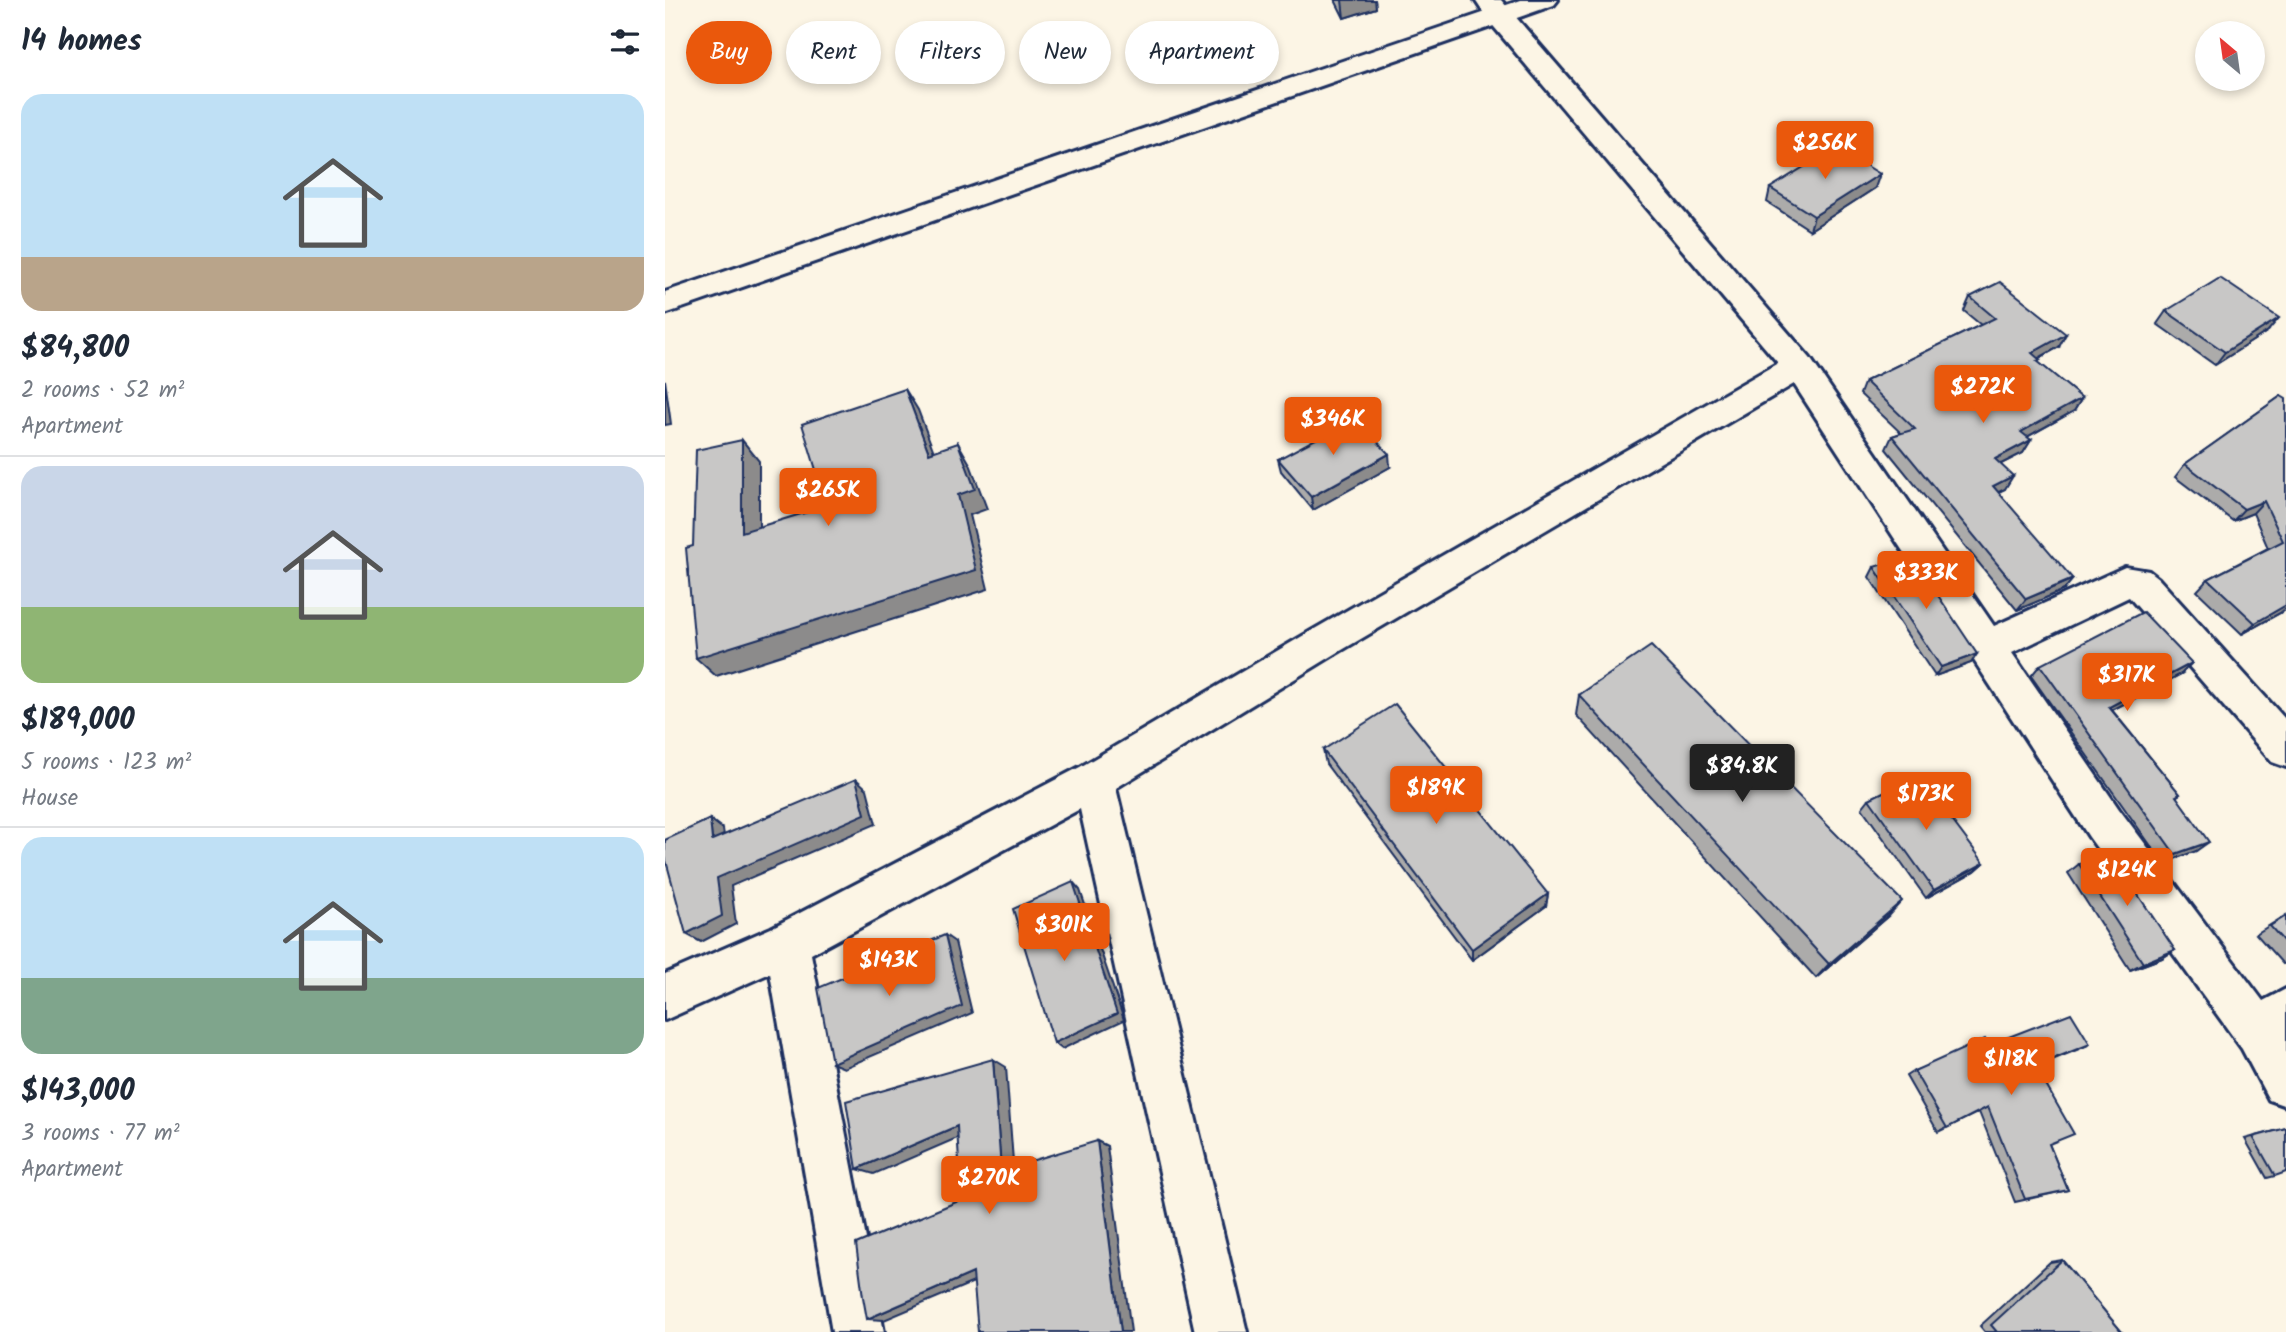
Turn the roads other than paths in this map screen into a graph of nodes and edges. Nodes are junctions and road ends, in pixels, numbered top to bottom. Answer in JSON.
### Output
{"nodes":[{"id":1,"x":1545,"y":0,"type":"edge"},
{"id":2,"x":1493,"y":8,"type":"edge"},
{"id":3,"x":665,"y":303,"type":"edge"},
{"id":4,"x":1799,"y":366,"type":"junction"},
{"id":5,"x":1988,"y":647,"type":"junction"},
{"id":6,"x":2286,"y":749,"type":"edge"},
{"id":7,"x":1094,"y":780,"type":"junction"},
{"id":8,"x":786,"y":943,"type":"junction"},
{"id":9,"x":665,"y":997,"type":"edge"},
{"id":10,"x":2272,"y":1022,"type":"edge"},
{"id":11,"x":2286,"y":1083,"type":"edge"},
{"id":12,"x":858,"y":1332,"type":"edge"},
{"id":13,"x":1221,"y":1332,"type":"edge"}],
"edges":[{"from":1,"to":2,"type":"street"},
{"from":2,"to":3,"type":"street"},
{"from":2,"to":4,"type":"street"},
{"from":4,"to":5,"type":"street"},
{"from":4,"to":7,"type":"street"},
{"from":5,"to":6,"type":"street"},
{"from":5,"to":10,"type":"street"},
{"from":7,"to":8,"type":"street"},
{"from":7,"to":13,"type":"street"},
{"from":8,"to":9,"type":"street"},
{"from":8,"to":12,"type":"street"},
{"from":10,"to":11,"type":"street"}]}
